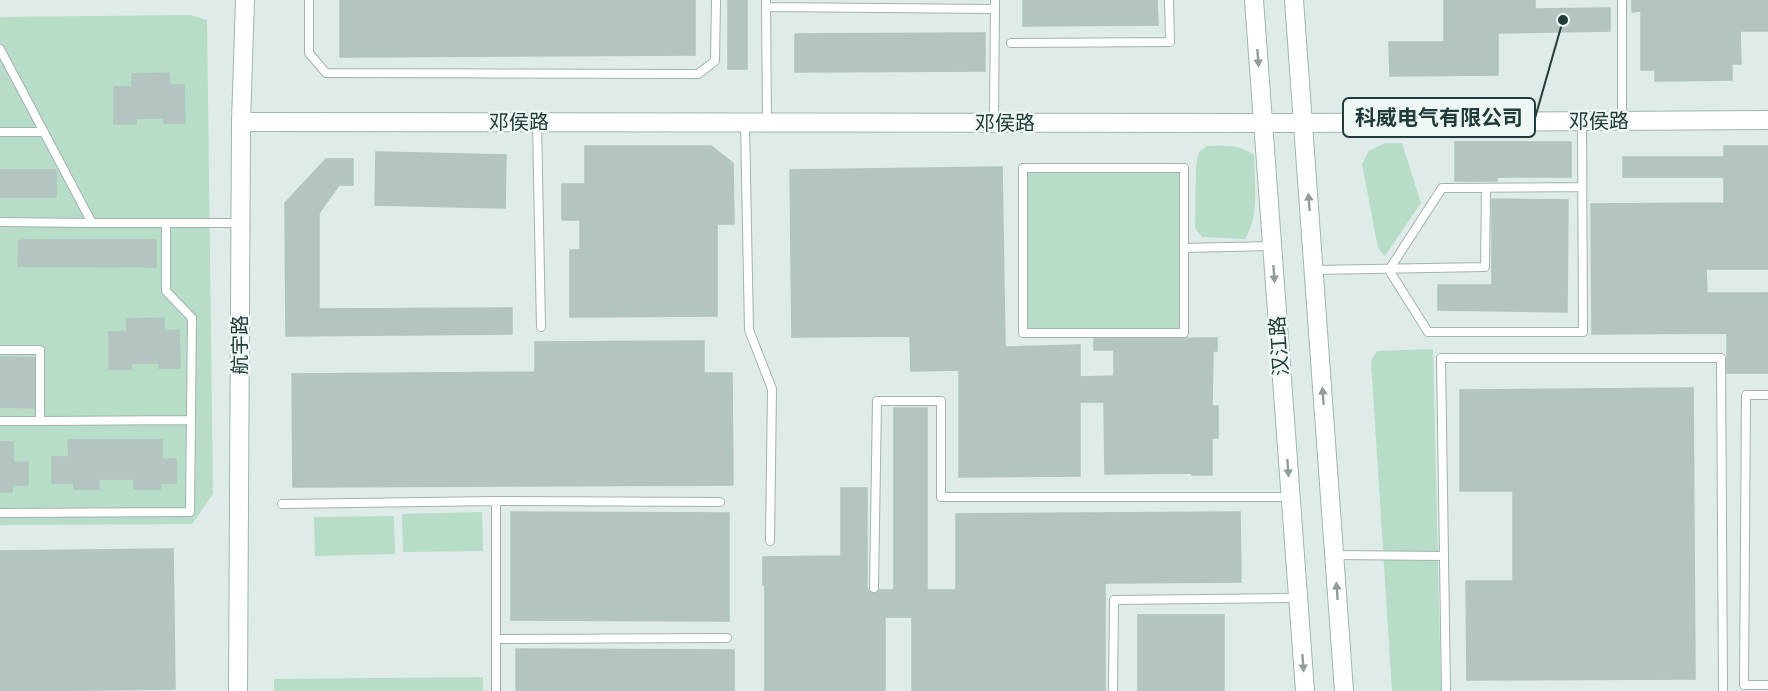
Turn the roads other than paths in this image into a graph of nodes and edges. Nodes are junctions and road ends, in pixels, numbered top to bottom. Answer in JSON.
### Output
{"nodes":[{"id":1,"x":245,"y":0,"type":"edge"},
{"id":2,"x":309,"y":0,"type":"edge"},
{"id":3,"x":716,"y":0,"type":"edge"},
{"id":4,"x":1169,"y":0,"type":"edge"},
{"id":5,"x":1254,"y":0,"type":"edge"},
{"id":6,"x":1294,"y":0,"type":"edge"},
{"id":7,"x":1622,"y":0,"type":"edge"},
{"id":8,"x":766,"y":4,"type":"edge"},
{"id":9,"x":995,"y":4,"type":"edge"},
{"id":10,"x":1011,"y":44,"type":"dead end"},
{"id":11,"x":0,"y":49,"type":"edge"},
{"id":12,"x":1768,"y":120,"type":"edge"},
{"id":13,"x":1622,"y":121,"type":"junction"},
{"id":14,"x":241,"y":122,"type":"junction"},
{"id":15,"x":537,"y":122,"type":"junction"},
{"id":16,"x":1582,"y":122,"type":"junction"},
{"id":17,"x":745,"y":123,"type":"junction"},
{"id":18,"x":767,"y":123,"type":"junction"},
{"id":19,"x":994,"y":123,"type":"junction"},
{"id":20,"x":1262,"y":123,"type":"junction"},
{"id":21,"x":1303,"y":123,"type":"junction"},
{"id":22,"x":0,"y":132,"type":"edge"},
{"id":23,"x":44,"y":132,"type":"junction"},
{"id":24,"x":1486,"y":188,"type":"junction"},
{"id":25,"x":1582,"y":188,"type":"junction"},
{"id":26,"x":0,"y":222,"type":"edge"},
{"id":27,"x":92,"y":223,"type":"junction"},
{"id":28,"x":166,"y":223,"type":"junction"},
{"id":29,"x":241,"y":223,"type":"junction"},
{"id":30,"x":1272,"y":246,"type":"junction"},
{"id":31,"x":1184,"y":248,"type":"junction"},
{"id":32,"x":1314,"y":270,"type":"junction"},
{"id":33,"x":1389,"y":270,"type":"junction"},
{"id":34,"x":541,"y":327,"type":"dead end"},
{"id":35,"x":0,"y":350,"type":"edge"},
{"id":36,"x":1768,"y":395,"type":"edge"},
{"id":37,"x":191,"y":420,"type":"junction"},
{"id":38,"x":0,"y":421,"type":"edge"},
{"id":39,"x":40,"y":421,"type":"junction"},
{"id":40,"x":1290,"y":497,"type":"junction"},
{"id":41,"x":495,"y":501,"type":"junction"},
{"id":42,"x":720,"y":502,"type":"dead end"},
{"id":43,"x":282,"y":504,"type":"dead end"},
{"id":44,"x":0,"y":513,"type":"edge"},
{"id":45,"x":770,"y":541,"type":"dead end"},
{"id":46,"x":1334,"y":555,"type":"junction"},
{"id":47,"x":1444,"y":555,"type":"junction"},
{"id":48,"x":874,"y":588,"type":"dead end"},
{"id":49,"x":1298,"y":598,"type":"junction"},
{"id":50,"x":727,"y":638,"type":"dead end"},
{"id":51,"x":496,"y":639,"type":"junction"},
{"id":52,"x":1768,"y":685,"type":"edge"},
{"id":53,"x":238,"y":691,"type":"edge"},
{"id":54,"x":496,"y":691,"type":"edge"},
{"id":55,"x":1113,"y":691,"type":"edge"},
{"id":56,"x":1305,"y":691,"type":"edge"},
{"id":57,"x":1344,"y":691,"type":"edge"},
{"id":58,"x":1446,"y":691,"type":"edge"},
{"id":59,"x":1723,"y":691,"type":"edge"}],
"edges":[{"from":1,"to":14,"type":"street","name":"航宇路"},
{"from":2,"to":3,"type":"lane"},
{"from":4,"to":10,"type":"lane"},
{"from":5,"to":20,"type":"street","name":"汉江路","one_way":true},
{"from":6,"to":21,"type":"street","name":"汉江路"},
{"from":7,"to":13,"type":"lane"},
{"from":8,"to":9,"type":"lane"},
{"from":8,"to":18,"type":"lane"},
{"from":9,"to":19,"type":"lane"},
{"from":11,"to":23,"type":"lane"},
{"from":12,"to":13,"type":"street","name":"邓侯路"},
{"from":13,"to":16,"type":"street","name":"邓侯路"},
{"from":14,"to":15,"type":"street","name":"邓侯路"},
{"from":14,"to":29,"type":"street","name":"航宇路"},
{"from":15,"to":17,"type":"street","name":"邓侯路"},
{"from":15,"to":34,"type":"lane"},
{"from":16,"to":21,"type":"street","name":"邓侯路"},
{"from":16,"to":25,"type":"lane"},
{"from":17,"to":18,"type":"street","name":"邓侯路"},
{"from":17,"to":45,"type":"lane"},
{"from":18,"to":19,"type":"street","name":"邓侯路"},
{"from":19,"to":20,"type":"street","name":"邓侯路"},
{"from":20,"to":21,"type":"street","name":"邓侯路"},
{"from":20,"to":30,"type":"street","name":"汉江路"},
{"from":32,"to":21,"type":"street","name":"汉江路","one_way":true},
{"from":22,"to":23,"type":"lane"},
{"from":23,"to":27,"type":"lane"},
{"from":24,"to":25,"type":"lane"},
{"from":24,"to":33,"type":"lane"},
{"from":24,"to":33,"type":"lane"},
{"from":25,"to":33,"type":"lane"},
{"from":26,"to":27,"type":"lane"},
{"from":27,"to":28,"type":"lane"},
{"from":28,"to":29,"type":"lane"},
{"from":28,"to":37,"type":"lane"},
{"from":29,"to":53,"type":"street","name":"航宇路"},
{"from":30,"to":31,"type":"lane"},
{"from":30,"to":40,"type":"street","name":"汉江路","one_way":true},
{"from":31,"to":31,"type":"lane"},
{"from":32,"to":33,"type":"lane"},
{"from":46,"to":32,"type":"street","name":"汉江路","one_way":true},
{"from":35,"to":39,"type":"lane"},
{"from":36,"to":52,"type":"lane"},
{"from":37,"to":39,"type":"lane"},
{"from":37,"to":44,"type":"lane"},
{"from":38,"to":39,"type":"lane"},
{"from":40,"to":48,"type":"lane"},
{"from":40,"to":49,"type":"street","name":"汉江路"},
{"from":41,"to":42,"type":"lane"},
{"from":41,"to":43,"type":"lane"},
{"from":41,"to":51,"type":"lane"},
{"from":46,"to":47,"type":"lane"},
{"from":57,"to":46,"type":"street","name":"汉江路","one_way":true},
{"from":47,"to":58,"type":"lane"},
{"from":47,"to":59,"type":"lane"},
{"from":49,"to":55,"type":"lane"},
{"from":49,"to":56,"type":"street","name":"汉江路","one_way":true},
{"from":50,"to":51,"type":"lane"},
{"from":51,"to":54,"type":"lane"}]}
